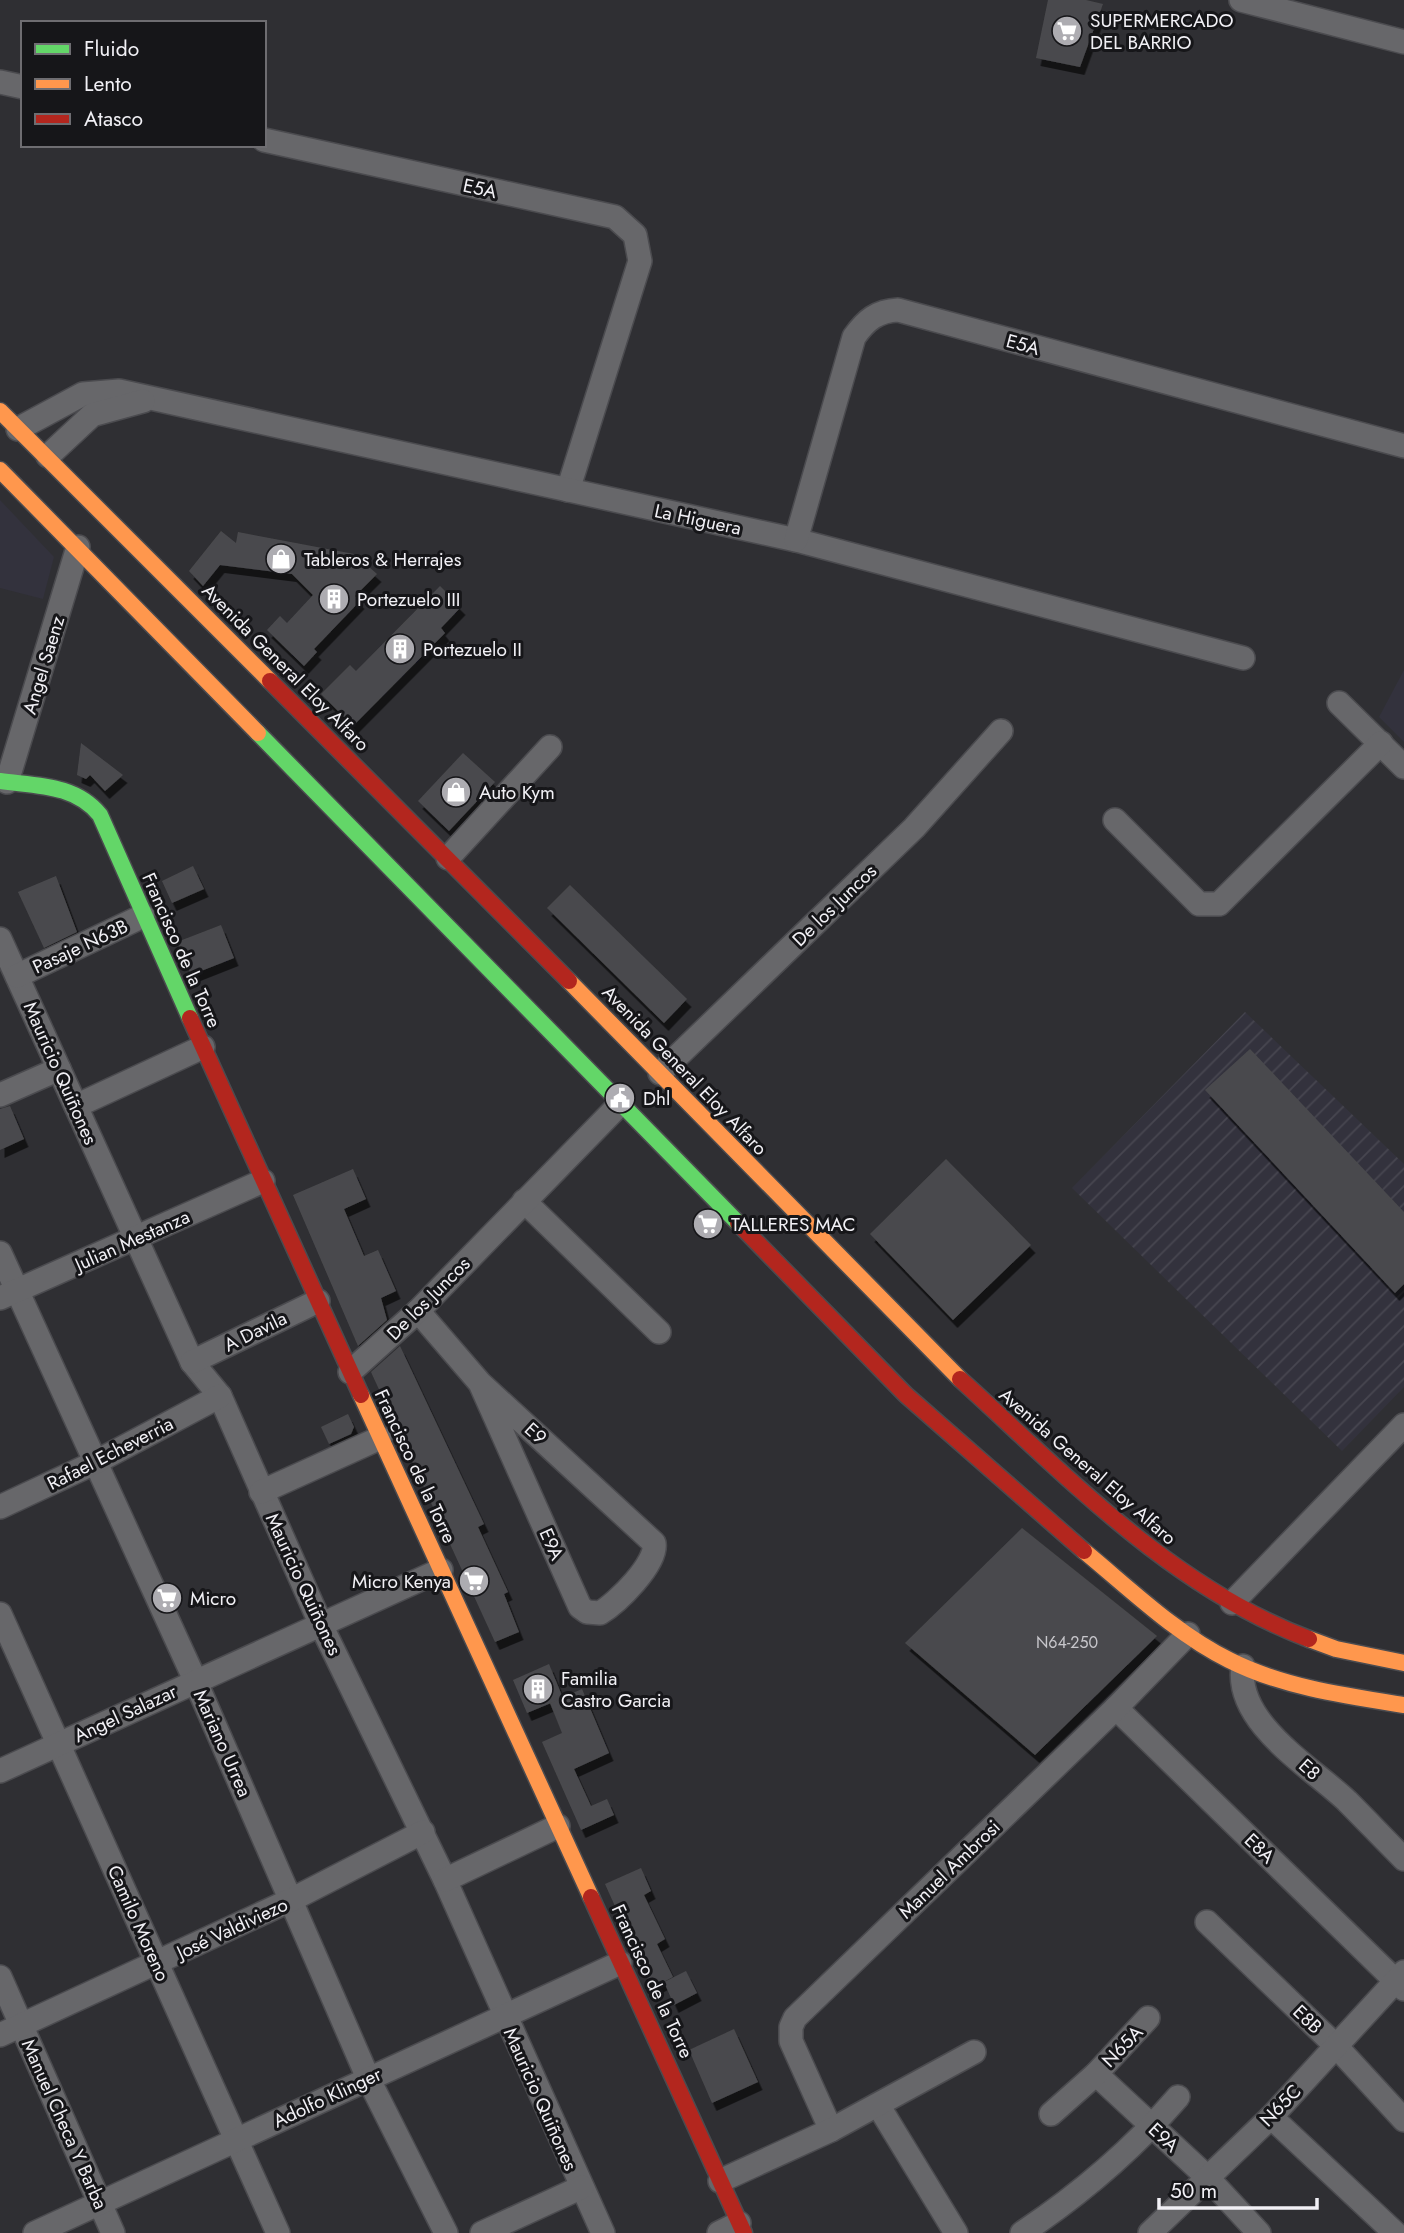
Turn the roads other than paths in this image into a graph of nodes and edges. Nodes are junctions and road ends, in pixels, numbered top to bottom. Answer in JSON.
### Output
{"nodes":[{"id":1,"x":1241,"y":0,"type":"edge"},
{"id":2,"x":1404,"y":42,"type":"edge"},
{"id":3,"x":0,"y":82,"type":"edge"},
{"id":4,"x":21,"y":87,"type":"edge"},
{"id":5,"x":266,"y":140,"type":"edge"},
{"id":6,"x":149,"y":399,"type":"junction"},
{"id":7,"x":0,"y":411,"type":"edge"},
{"id":8,"x":18,"y":429,"type":"junction"},
{"id":9,"x":1404,"y":446,"type":"edge"},
{"id":10,"x":48,"y":456,"type":"junction"},
{"id":11,"x":0,"y":470,"type":"edge"},
{"id":12,"x":568,"y":490,"type":"junction"},
{"id":13,"x":796,"y":540,"type":"junction"},
{"id":14,"x":78,"y":547,"type":"junction"},
{"id":15,"x":1243,"y":658,"type":"dead end"},
{"id":16,"x":1339,"y":703,"type":"dead end"},
{"id":17,"x":1001,"y":730,"type":"dead end"},
{"id":18,"x":1381,"y":743,"type":"junction"},
{"id":19,"x":550,"y":747,"type":"dead end"},
{"id":20,"x":1404,"y":767,"type":"edge"},
{"id":21,"x":4,"y":782,"type":"edge"},
{"id":22,"x":1115,"y":820,"type":"dead end"},
{"id":23,"x":448,"y":858,"type":"junction"},
{"id":24,"x":143,"y":916,"type":"junction"},
{"id":25,"x":0,"y":939,"type":"edge"},
{"id":26,"x":17,"y":976,"type":"junction"},
{"id":27,"x":202,"y":1047,"type":"junction"},
{"id":28,"x":59,"y":1069,"type":"junction"},
{"id":29,"x":660,"y":1073,"type":"junction"},
{"id":30,"x":0,"y":1095,"type":"edge"},
{"id":31,"x":622,"y":1102,"type":"junction"},
{"id":32,"x":76,"y":1106,"type":"junction"},
{"id":33,"x":263,"y":1181,"type":"junction"},
{"id":34,"x":524,"y":1201,"type":"junction"},
{"id":35,"x":136,"y":1238,"type":"junction"},
{"id":36,"x":0,"y":1253,"type":"edge"},
{"id":37,"x":9,"y":1294,"type":"edge"},
{"id":38,"x":318,"y":1301,"type":"junction"},
{"id":39,"x":418,"y":1311,"type":"junction"},
{"id":40,"x":659,"y":1332,"type":"dead end"},
{"id":41,"x":192,"y":1362,"type":"junction"},
{"id":42,"x":350,"y":1372,"type":"junction"},
{"id":43,"x":480,"y":1383,"type":"junction"},
{"id":44,"x":220,"y":1396,"type":"junction"},
{"id":45,"x":1404,"y":1425,"type":"edge"},
{"id":46,"x":380,"y":1438,"type":"junction"},
{"id":47,"x":94,"y":1463,"type":"junction"},
{"id":48,"x":261,"y":1492,"type":"junction"},
{"id":49,"x":0,"y":1507,"type":"edge"},
{"id":50,"x":656,"y":1551,"type":"joint"},
{"id":51,"x":441,"y":1570,"type":"junction"},
{"id":52,"x":1232,"y":1603,"type":"junction"},
{"id":53,"x":0,"y":1614,"type":"edge"},
{"id":54,"x":322,"y":1626,"type":"junction"},
{"id":55,"x":1188,"y":1634,"type":"junction"},
{"id":56,"x":1404,"y":1663,"type":"edge"},
{"id":57,"x":1243,"y":1667,"type":"junction"},
{"id":58,"x":195,"y":1680,"type":"junction"},
{"id":59,"x":1404,"y":1705,"type":"edge"},
{"id":60,"x":1116,"y":1708,"type":"junction"},
{"id":61,"x":58,"y":1744,"type":"junction"},
{"id":62,"x":0,"y":1771,"type":"edge"},
{"id":63,"x":558,"y":1826,"type":"junction"},
{"id":64,"x":423,"y":1832,"type":"junction"},
{"id":65,"x":1404,"y":1859,"type":"edge"},
{"id":66,"x":445,"y":1880,"type":"junction"},
{"id":67,"x":292,"y":1900,"type":"junction"},
{"id":68,"x":1207,"y":1922,"type":"dead end"},
{"id":69,"x":156,"y":1963,"type":"junction"},
{"id":70,"x":620,"y":1963,"type":"junction"},
{"id":71,"x":0,"y":1978,"type":"edge"},
{"id":72,"x":1401,"y":1981,"type":"edge"},
{"id":73,"x":504,"y":2017,"type":"junction"},
{"id":74,"x":1148,"y":2018,"type":"dead end"},
{"id":75,"x":22,"y":2025,"type":"junction"},
{"id":76,"x":0,"y":2035,"type":"edge"},
{"id":77,"x":1335,"y":2045,"type":"junction"},
{"id":78,"x":974,"y":2052,"type":"dead end"},
{"id":79,"x":1096,"y":2074,"type":"junction"},
{"id":80,"x":368,"y":2078,"type":"junction"},
{"id":81,"x":1178,"y":2097,"type":"dead end"},
{"id":82,"x":878,"y":2105,"type":"junction"},
{"id":83,"x":1051,"y":2114,"type":"dead end"},
{"id":84,"x":1270,"y":2117,"type":"junction"},
{"id":85,"x":1404,"y":2120,"type":"edge"},
{"id":86,"x":1153,"y":2126,"type":"junction"},
{"id":87,"x":831,"y":2130,"type":"junction"},
{"id":88,"x":236,"y":2140,"type":"junction"},
{"id":89,"x":1206,"y":2176,"type":"junction"},
{"id":90,"x":720,"y":2180,"type":"junction"},
{"id":91,"x":582,"y":2187,"type":"junction"},
{"id":92,"x":99,"y":2204,"type":"junction"},
{"id":93,"x":734,"y":2230,"type":"edge"},
{"id":94,"x":35,"y":2233,"type":"edge"},
{"id":95,"x":113,"y":2233,"type":"edge"},
{"id":96,"x":278,"y":2233,"type":"edge"},
{"id":97,"x":446,"y":2233,"type":"edge"},
{"id":98,"x":482,"y":2233,"type":"edge"},
{"id":99,"x":603,"y":2233,"type":"edge"},
{"id":100,"x":956,"y":2233,"type":"edge"},
{"id":101,"x":1022,"y":2233,"type":"edge"},
{"id":102,"x":1150,"y":2233,"type":"edge"},
{"id":103,"x":1259,"y":2233,"type":"edge"},
{"id":104,"x":1395,"y":2233,"type":"edge"}],
"edges":[{"from":1,"to":2,"type":"street"},
{"from":3,"to":4,"type":"street"},
{"from":5,"to":12,"type":"street","name":"E5A"},
{"from":6,"to":8,"type":"street","name":"La Higuera"},
{"from":6,"to":10,"type":"street","name":"La Higuera"},
{"from":6,"to":12,"type":"street","name":"La Higuera"},
{"from":7,"to":8,"type":"main road","name":"Avenida General Eloy Alfaro"},
{"from":8,"to":10,"type":"main road","name":"Avenida General Eloy Alfaro"},
{"from":9,"to":13,"type":"street","name":"E5A"},
{"from":10,"to":23,"type":"main road","name":"Avenida General Eloy Alfaro"},
{"from":11,"to":14,"type":"main road"},
{"from":12,"to":13,"type":"street","name":"La Higuera"},
{"from":13,"to":15,"type":"street","name":"La Higuera"},
{"from":14,"to":21,"type":"street","name":"Angel Saenz"},
{"from":14,"to":31,"type":"main road"},
{"from":16,"to":18,"type":"street"},
{"from":17,"to":29,"type":"street","name":"De los Juncos"},
{"from":18,"to":20,"type":"street"},
{"from":18,"to":22,"type":"street"},
{"from":19,"to":23,"type":"street"},
{"from":21,"to":24,"type":"main road","name":"Francisco de la Torre"},
{"from":23,"to":29,"type":"main road","name":"Avenida General Eloy Alfaro"},
{"from":24,"to":26,"type":"street","name":"Pasaje N63B"},
{"from":24,"to":27,"type":"main road","name":"Francisco de la Torre"},
{"from":25,"to":26,"type":"street","name":"Mauricio Quiñones"},
{"from":26,"to":28,"type":"street","name":"Mauricio Quiñones"},
{"from":27,"to":32,"type":"street"},
{"from":27,"to":33,"type":"main road","name":"Francisco de la Torre"},
{"from":28,"to":30,"type":"street"},
{"from":28,"to":32,"type":"street","name":"Mauricio Quiñones"},
{"from":29,"to":52,"type":"main road","name":"Avenida General Eloy Alfaro"},
{"from":31,"to":34,"type":"street","name":"De los Juncos"},
{"from":31,"to":55,"type":"main road"},
{"from":32,"to":35,"type":"street","name":"Mauricio Quiñones"},
{"from":33,"to":35,"type":"street","name":"Julian Mestanza"},
{"from":33,"to":38,"type":"main road","name":"Francisco de la Torre"},
{"from":34,"to":39,"type":"street","name":"De los Juncos"},
{"from":34,"to":40,"type":"street"},
{"from":35,"to":37,"type":"street","name":"Julian Mestanza"},
{"from":35,"to":41,"type":"street","name":"Mauricio Quiñones"},
{"from":36,"to":37,"type":"street","name":"Mariano Urrea"},
{"from":37,"to":47,"type":"street","name":"Mariano Urrea"},
{"from":38,"to":41,"type":"street","name":"A Davila"},
{"from":38,"to":42,"type":"main road","name":"Francisco de la Torre"},
{"from":39,"to":42,"type":"street","name":"De los Juncos"},
{"from":39,"to":43,"type":"street","name":"E9"},
{"from":41,"to":44,"type":"street","name":"Mauricio Quiñones"},
{"from":42,"to":46,"type":"main road","name":"Francisco de la Torre"},
{"from":43,"to":50,"type":"street","name":"E9"},
{"from":43,"to":50,"type":"street","name":"E9A"},
{"from":44,"to":47,"type":"street","name":"Rafael Echeverria"},
{"from":44,"to":48,"type":"street","name":"Mauricio Quiñones"},
{"from":45,"to":52,"type":"street"},
{"from":46,"to":48,"type":"street"},
{"from":46,"to":51,"type":"main road","name":"Francisco de la Torre"},
{"from":47,"to":49,"type":"street","name":"Rafael Echeverria"},
{"from":47,"to":58,"type":"street","name":"Mariano Urrea"},
{"from":48,"to":54,"type":"street","name":"Mauricio Quiñones"},
{"from":51,"to":54,"type":"street","name":"Angel Salazar"},
{"from":51,"to":63,"type":"main road","name":"Francisco de la Torre"},
{"from":52,"to":56,"type":"main road","name":"Avenida General Eloy Alfaro"},
{"from":53,"to":61,"type":"street","name":"Camilo Moreno"},
{"from":54,"to":58,"type":"street","name":"Angel Salazar"},
{"from":54,"to":64,"type":"street","name":"Mauricio Quiñones"},
{"from":55,"to":57,"type":"main road"},
{"from":55,"to":60,"type":"street","name":"Manuel Ambrosi"},
{"from":57,"to":59,"type":"main road"},
{"from":57,"to":65,"type":"street","name":"E8"},
{"from":58,"to":61,"type":"street","name":"Angel Salazar"},
{"from":58,"to":67,"type":"street","name":"Mariano Urrea"},
{"from":60,"to":72,"type":"street","name":"E8A"},
{"from":60,"to":87,"type":"street","name":"Manuel Ambrosi"},
{"from":61,"to":62,"type":"street","name":"Angel Salazar"},
{"from":61,"to":69,"type":"street","name":"Camilo Moreno"},
{"from":63,"to":66,"type":"street"},
{"from":63,"to":70,"type":"main road","name":"Francisco de la Torre"},
{"from":64,"to":66,"type":"street","name":"Mauricio Quiñones"},
{"from":64,"to":67,"type":"street","name":"José Valdiviezo"},
{"from":66,"to":73,"type":"street","name":"Mauricio Quiñones"},
{"from":67,"to":69,"type":"street","name":"José Valdiviezo"},
{"from":67,"to":80,"type":"street","name":"Mariano Urrea"},
{"from":68,"to":77,"type":"street","name":"E8B"},
{"from":69,"to":75,"type":"street","name":"José Valdiviezo"},
{"from":69,"to":88,"type":"street","name":"Camilo Moreno"},
{"from":70,"to":73,"type":"street","name":"Adolfo Klinger"},
{"from":70,"to":90,"type":"main road","name":"Francisco de la Torre"},
{"from":71,"to":75,"type":"street","name":"Manuel Checa Y Barba"},
{"from":72,"to":77,"type":"street","name":"N65C"},
{"from":73,"to":80,"type":"street","name":"Adolfo Klinger"},
{"from":73,"to":91,"type":"street","name":"Mauricio Quiñones"},
{"from":74,"to":79,"type":"street","name":"N65A"},
{"from":75,"to":76,"type":"street","name":"José Valdiviezo"},
{"from":75,"to":92,"type":"street","name":"Manuel Checa Y Barba"},
{"from":77,"to":84,"type":"street","name":"N65C"},
{"from":77,"to":85,"type":"street","name":"E8B"},
{"from":78,"to":82,"type":"street"},
{"from":79,"to":83,"type":"street","name":"N65A"},
{"from":79,"to":86,"type":"street","name":"E9A"},
{"from":80,"to":88,"type":"street","name":"Adolfo Klinger"},
{"from":80,"to":97,"type":"street","name":"Mariano Urrea"},
{"from":81,"to":86,"type":"street"},
{"from":82,"to":87,"type":"street"},
{"from":82,"to":100,"type":"street"},
{"from":84,"to":89,"type":"street","name":"N65C"},
{"from":84,"to":104,"type":"street"},
{"from":86,"to":89,"type":"street","name":"E9A"},
{"from":86,"to":101,"type":"street"},
{"from":87,"to":90,"type":"street"},
{"from":88,"to":92,"type":"street","name":"Adolfo Klinger"},
{"from":88,"to":96,"type":"street","name":"Camilo Moreno"},
{"from":89,"to":102,"type":"street","name":"N65C"},
{"from":89,"to":103,"type":"street","name":"E9A"},
{"from":90,"to":93,"type":"main road","name":"Francisco de la Torre"},
{"from":91,"to":98,"type":"street"},
{"from":91,"to":99,"type":"street","name":"Mauricio Quiñones"},
{"from":92,"to":94,"type":"street","name":"Adolfo Klinger"},
{"from":92,"to":95,"type":"street","name":"Manuel Checa Y Barba"}]}
